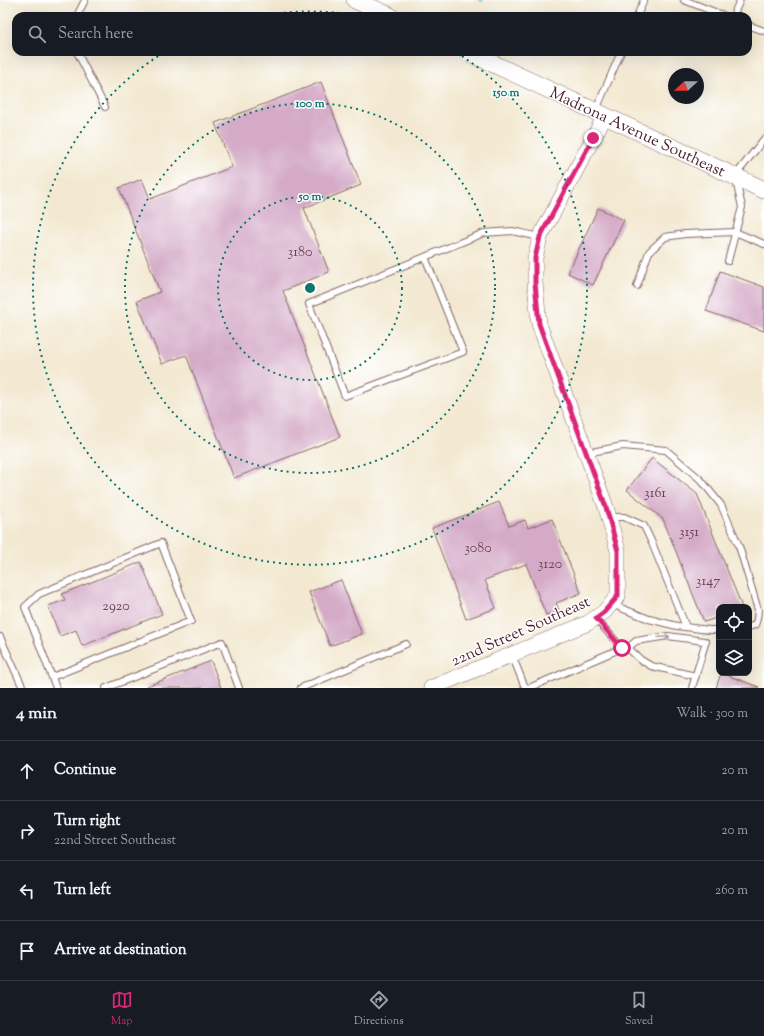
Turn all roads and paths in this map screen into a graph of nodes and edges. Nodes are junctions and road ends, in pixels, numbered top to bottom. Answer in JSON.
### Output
{"nodes":[{"id":1,"x":85,"y":0,"type":"edge"},
{"id":2,"x":355,"y":0,"type":"edge"},
{"id":3,"x":644,"y":0,"type":"edge"},
{"id":4,"x":684,"y":0,"type":"edge"},
{"id":5,"x":740,"y":0,"type":"edge"},
{"id":6,"x":79,"y":12,"type":"edge"},
{"id":7,"x":381,"y":12,"type":"edge"},
{"id":8,"x":639,"y":12,"type":"edge"},
{"id":9,"x":715,"y":12,"type":"edge"},
{"id":10,"x":735,"y":12,"type":"edge"},
{"id":11,"x":752,"y":26,"type":"edge"},
{"id":12,"x":764,"y":31,"type":"edge"},
{"id":13,"x":79,"y":56,"type":"edge"},
{"id":14,"x":477,"y":56,"type":"edge"},
{"id":15,"x":620,"y":56,"type":"edge"},
{"id":16,"x":105,"y":107,"type":"dead end"},
{"id":17,"x":600,"y":114,"type":"junction"},
{"id":18,"x":764,"y":139,"type":"edge"},
{"id":19,"x":735,"y":176,"type":"junction"},
{"id":20,"x":764,"y":190,"type":"edge"},
{"id":21,"x":735,"y":232,"type":"junction"},
{"id":22,"x":540,"y":237,"type":"junction"},
{"id":23,"x":764,"y":244,"type":"edge"},
{"id":24,"x":425,"y":257,"type":"junction"},
{"id":25,"x":728,"y":262,"type":"dead end"},
{"id":26,"x":638,"y":286,"type":"dead end"},
{"id":27,"x":586,"y":453,"type":"junction"},
{"id":28,"x":608,"y":517,"type":"junction"},
{"id":29,"x":614,"y":600,"type":"junction"},
{"id":30,"x":596,"y":618,"type":"junction"},
{"id":31,"x":752,"y":626,"type":"edge"},
{"id":32,"x":686,"y":627,"type":"junction"},
{"id":33,"x":716,"y":630,"type":"edge"},
{"id":34,"x":0,"y":637,"type":"edge"},
{"id":35,"x":406,"y":644,"type":"dead end"},
{"id":36,"x":625,"y":648,"type":"junction"},
{"id":37,"x":512,"y":655,"type":"junction"},
{"id":38,"x":696,"y":676,"type":"junction"},
{"id":39,"x":52,"y":677,"type":"junction"},
{"id":40,"x":23,"y":688,"type":"edge"},
{"id":41,"x":56,"y":688,"type":"edge"},
{"id":42,"x":106,"y":688,"type":"edge"},
{"id":43,"x":239,"y":688,"type":"edge"},
{"id":44,"x":301,"y":688,"type":"edge"},
{"id":45,"x":431,"y":688,"type":"edge"},
{"id":46,"x":692,"y":688,"type":"edge"}],
"edges":[{"from":1,"to":6,"type":"lane"},
{"from":2,"to":7,"type":"main road"},
{"from":3,"to":8,"type":"lane"},
{"from":4,"to":9,"type":"lane"},
{"from":5,"to":10,"type":"lane"},
{"from":11,"to":12,"type":"lane"},
{"from":13,"to":16,"type":"lane"},
{"from":14,"to":17,"type":"main road","name":"Madrona Avenue Southeast"},
{"from":15,"to":17,"type":"lane"},
{"from":17,"to":19,"type":"main road","name":"Madrona Avenue Southeast"},
{"from":17,"to":22,"type":"street"},
{"from":18,"to":19,"type":"lane"},
{"from":19,"to":20,"type":"main road","name":"Madrona Avenue Southeast"},
{"from":19,"to":21,"type":"lane"},
{"from":21,"to":23,"type":"lane"},
{"from":21,"to":25,"type":"lane"},
{"from":21,"to":26,"type":"lane"},
{"from":22,"to":24,"type":"lane"},
{"from":22,"to":27,"type":"street"},
{"from":24,"to":24,"type":"lane"},
{"from":27,"to":28,"type":"street"},
{"from":27,"to":31,"type":"lane"},
{"from":28,"to":29,"type":"street"},
{"from":28,"to":32,"type":"lane"},
{"from":29,"to":30,"type":"street","name":"22nd Street Southeast"},
{"from":29,"to":32,"type":"lane"},
{"from":30,"to":36,"type":"lane"},
{"from":30,"to":37,"type":"street","name":"22nd Street Southeast"},
{"from":32,"to":33,"type":"lane"},
{"from":34,"to":40,"type":"lane"},
{"from":35,"to":44,"type":"lane"},
{"from":36,"to":37,"type":"lane"},
{"from":36,"to":38,"type":"lane"},
{"from":36,"to":38,"type":"lane","one_way":true},
{"from":37,"to":45,"type":"street","name":"22nd Street Southeast"},
{"from":38,"to":46,"type":"lane"},
{"from":39,"to":39,"type":"lane"},
{"from":39,"to":41,"type":"lane"},
{"from":42,"to":43,"type":"lane"}]}
